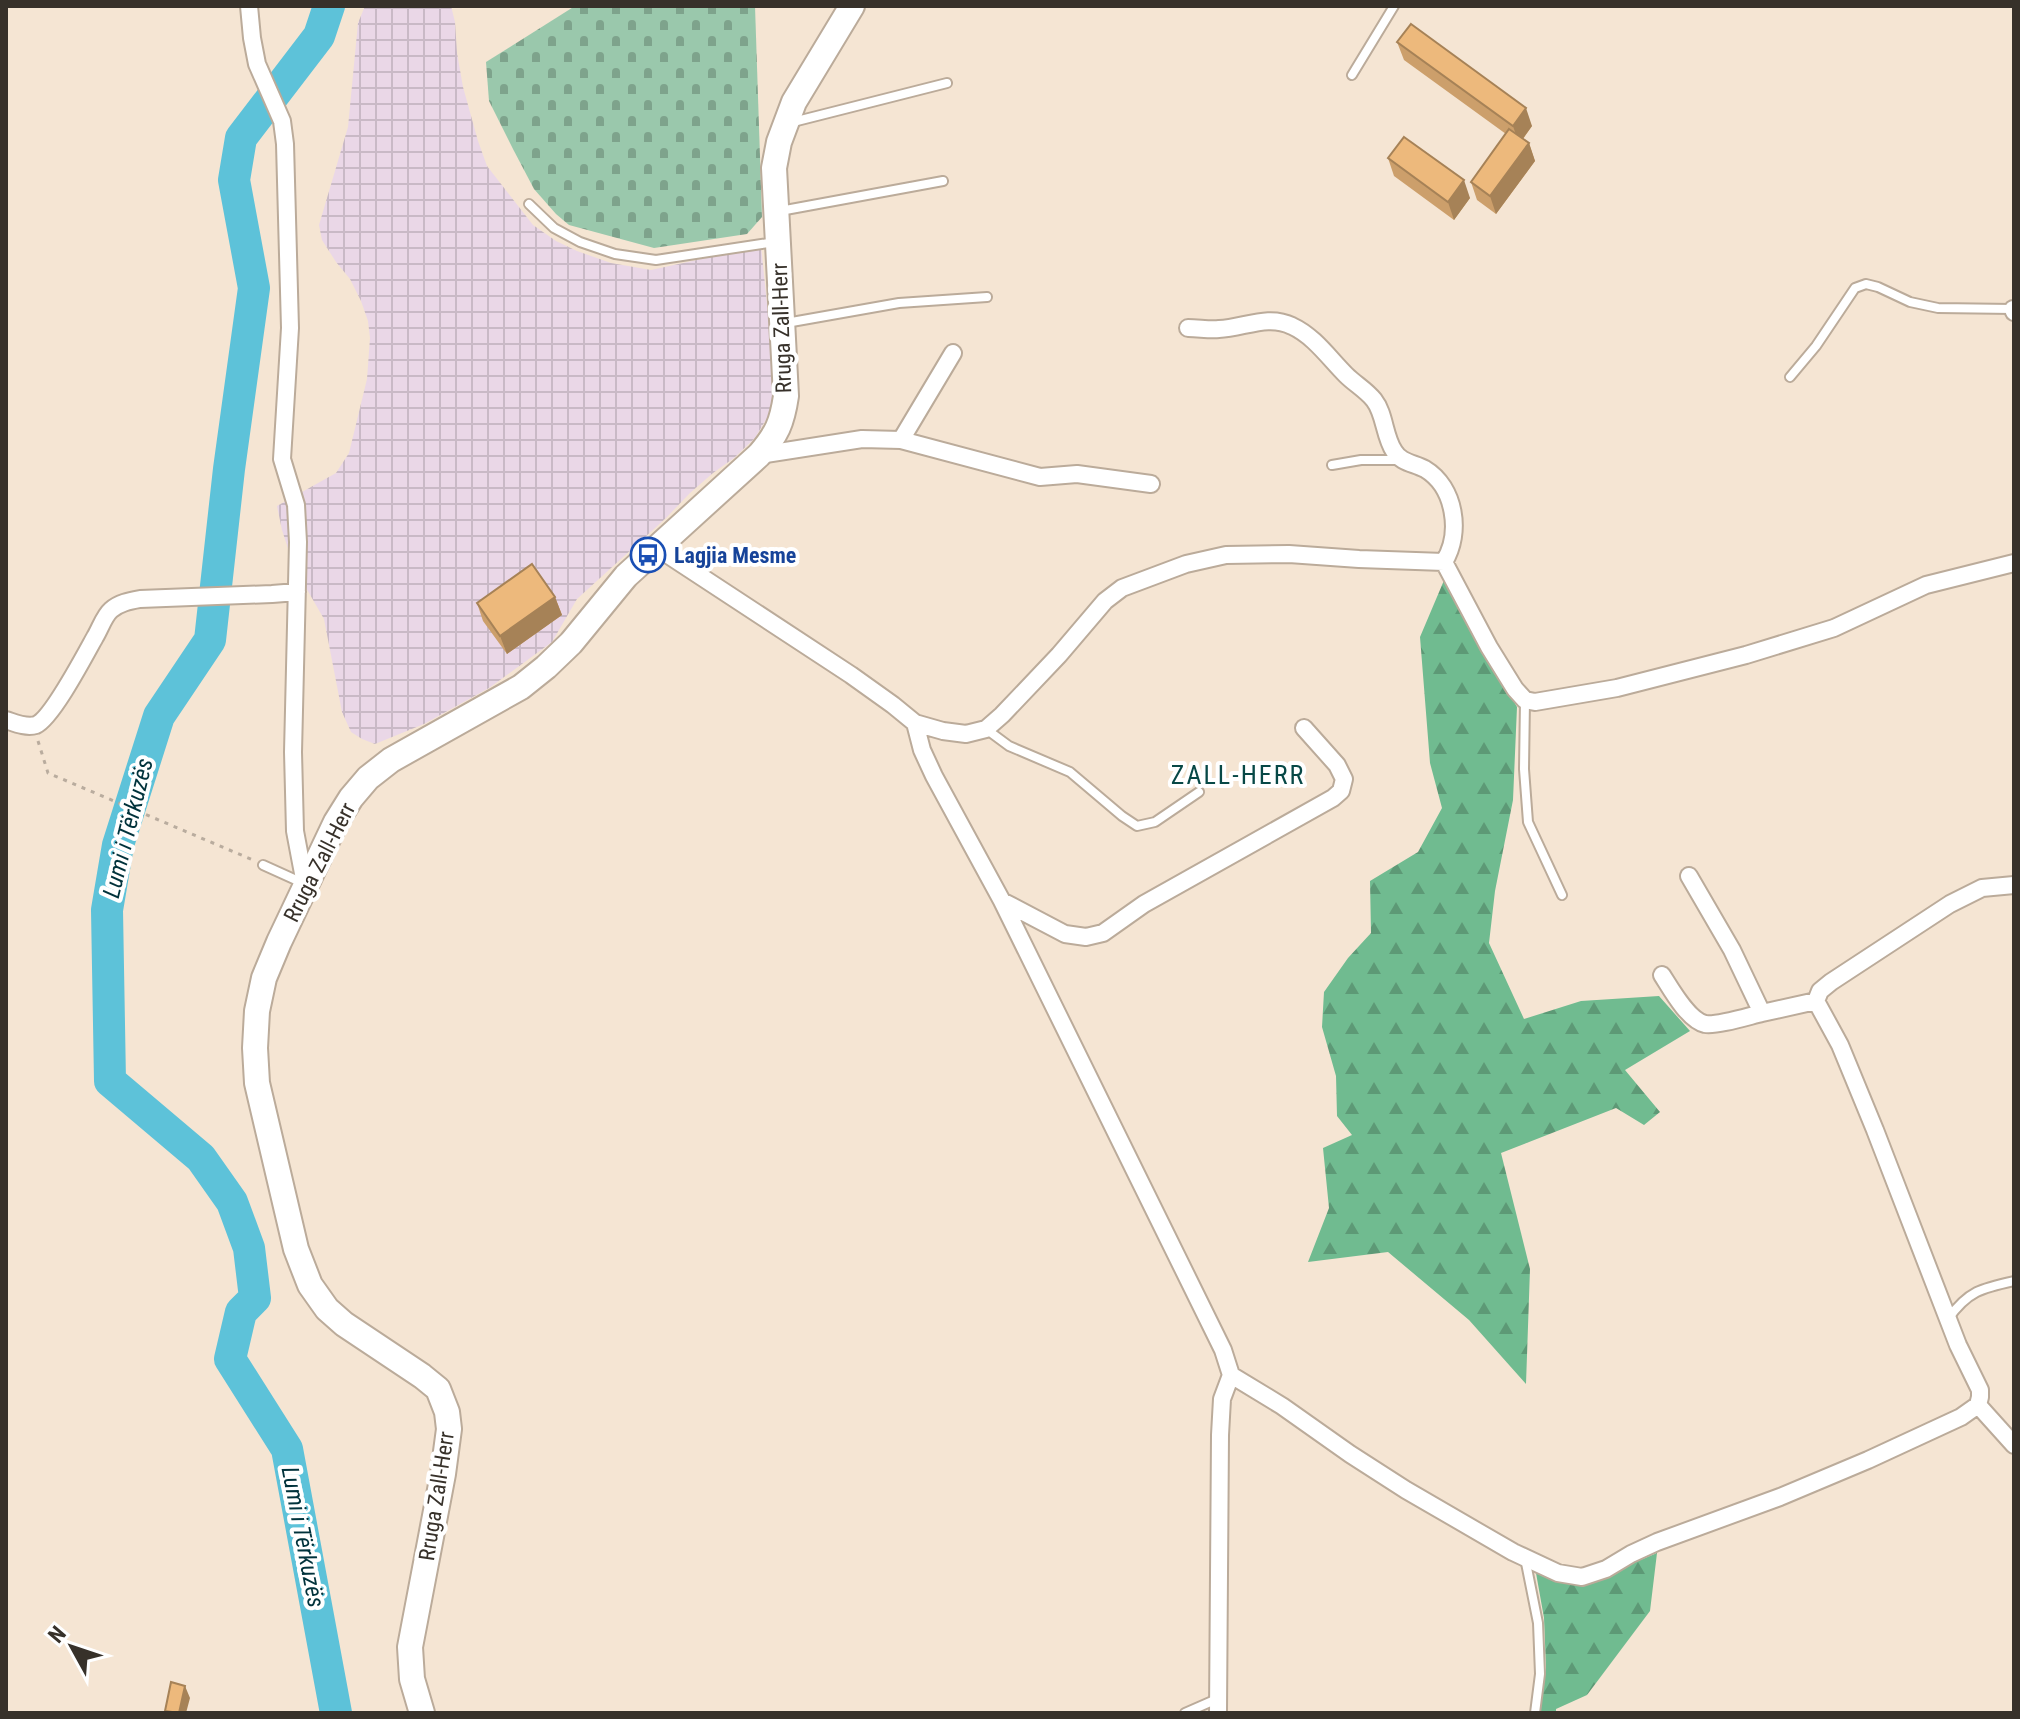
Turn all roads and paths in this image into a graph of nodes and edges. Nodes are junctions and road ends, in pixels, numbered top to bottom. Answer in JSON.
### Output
{"nodes":[{"id":1,"x":249,"y":6,"type":"edge"},
{"id":2,"x":852,"y":6,"type":"edge"},
{"id":3,"x":1394,"y":6,"type":"edge"},
{"id":4,"x":1352,"y":75,"type":"dead end"},
{"id":5,"x":947,"y":83,"type":"dead end"},
{"id":6,"x":784,"y":124,"type":"junction"},
{"id":7,"x":943,"y":181,"type":"dead end"},
{"id":8,"x":529,"y":204,"type":"dead end"},
{"id":9,"x":775,"y":212,"type":"junction"},
{"id":10,"x":777,"y":241,"type":"junction"},
{"id":11,"x":987,"y":297,"type":"dead end"},
{"id":12,"x":2014,"y":310,"type":"edge"},
{"id":13,"x":781,"y":324,"type":"junction"},
{"id":14,"x":1188,"y":328,"type":"dead end"},
{"id":15,"x":953,"y":353,"type":"dead end"},
{"id":16,"x":1790,"y":377,"type":"dead end"},
{"id":17,"x":901,"y":440,"type":"junction"},
{"id":18,"x":759,"y":455,"type":"junction"},
{"id":19,"x":1401,"y":460,"type":"junction"},
{"id":20,"x":1332,"y":465,"type":"dead end"},
{"id":21,"x":1151,"y":484,"type":"dead end"},
{"id":22,"x":656,"y":547,"type":"junction"},
{"id":23,"x":1444,"y":562,"type":"junction"},
{"id":24,"x":2014,"y":563,"type":"edge"},
{"id":25,"x":297,"y":592,"type":"junction"},
{"id":26,"x":1525,"y":700,"type":"junction"},
{"id":27,"x":6,"y":720,"type":"edge"},
{"id":28,"x":915,"y":723,"type":"junction"},
{"id":29,"x":33,"y":726,"type":"junction"},
{"id":30,"x":1304,"y":728,"type":"dead end"},
{"id":31,"x":986,"y":729,"type":"junction"},
{"id":32,"x":1199,"y":792,"type":"dead end"},
{"id":33,"x":263,"y":865,"type":"joint"},
{"id":34,"x":1689,"y":876,"type":"dead end"},
{"id":35,"x":305,"y":884,"type":"junction"},
{"id":36,"x":2014,"y":885,"type":"edge"},
{"id":37,"x":1562,"y":895,"type":"dead end"},
{"id":38,"x":1002,"y":901,"type":"junction"},
{"id":39,"x":1662,"y":975,"type":"dead end"},
{"id":40,"x":1816,"y":1001,"type":"junction"},
{"id":41,"x":1762,"y":1013,"type":"junction"},
{"id":42,"x":2014,"y":1281,"type":"edge"},
{"id":43,"x":1948,"y":1319,"type":"junction"},
{"id":44,"x":1231,"y":1375,"type":"junction"},
{"id":45,"x":1978,"y":1405,"type":"junction"},
{"id":46,"x":2012,"y":1438,"type":"edge"},
{"id":47,"x":1525,"y":1557,"type":"junction"},
{"id":48,"x":1218,"y":1706,"type":"edge"},
{"id":49,"x":422,"y":1713,"type":"edge"},
{"id":50,"x":1185,"y":1713,"type":"edge"},
{"id":51,"x":1535,"y":1713,"type":"edge"}],
"edges":[{"from":1,"to":25,"type":"street"},
{"from":2,"to":6,"type":"street","name":"Rruga Zall-Herr"},
{"from":3,"to":4,"type":"lane"},
{"from":5,"to":6,"type":"lane"},
{"from":6,"to":9,"type":"street","name":"Rruga Zall-Herr"},
{"from":7,"to":9,"type":"lane"},
{"from":8,"to":10,"type":"lane"},
{"from":9,"to":10,"type":"street","name":"Rruga Zall-Herr"},
{"from":10,"to":13,"type":"street","name":"Rruga Zall-Herr"},
{"from":11,"to":13,"type":"lane"},
{"from":12,"to":16,"type":"lane"},
{"from":13,"to":18,"type":"street","name":"Rruga Zall-Herr"},
{"from":14,"to":19,"type":"street"},
{"from":15,"to":17,"type":"street"},
{"from":17,"to":18,"type":"street"},
{"from":17,"to":21,"type":"street"},
{"from":18,"to":22,"type":"street","name":"Rruga Zall-Herr"},
{"from":19,"to":20,"type":"lane"},
{"from":19,"to":23,"type":"street"},
{"from":22,"to":28,"type":"street"},
{"from":22,"to":35,"type":"street","name":"Rruga Zall-Herr"},
{"from":23,"to":26,"type":"street"},
{"from":23,"to":31,"type":"street"},
{"from":24,"to":26,"type":"street"},
{"from":25,"to":29,"type":"street"},
{"from":25,"to":35,"type":"street"},
{"from":26,"to":37,"type":"lane"},
{"from":27,"to":29,"type":"street"},
{"from":28,"to":31,"type":"street"},
{"from":28,"to":38,"type":"street"},
{"from":29,"to":33,"type":"path"},
{"from":30,"to":38,"type":"street"},
{"from":31,"to":32,"type":"lane"},
{"from":33,"to":35,"type":"lane"},
{"from":34,"to":41,"type":"street"},
{"from":35,"to":49,"type":"street","name":"Rruga Zall-Herr"},
{"from":36,"to":40,"type":"street"},
{"from":38,"to":44,"type":"street"},
{"from":39,"to":41,"type":"street"},
{"from":40,"to":41,"type":"street"},
{"from":40,"to":43,"type":"street"},
{"from":42,"to":43,"type":"lane"},
{"from":43,"to":45,"type":"street"},
{"from":44,"to":47,"type":"street"},
{"from":44,"to":48,"type":"street"},
{"from":45,"to":46,"type":"street"},
{"from":45,"to":47,"type":"street"},
{"from":47,"to":51,"type":"lane"},
{"from":48,"to":50,"type":"lane"}]}
